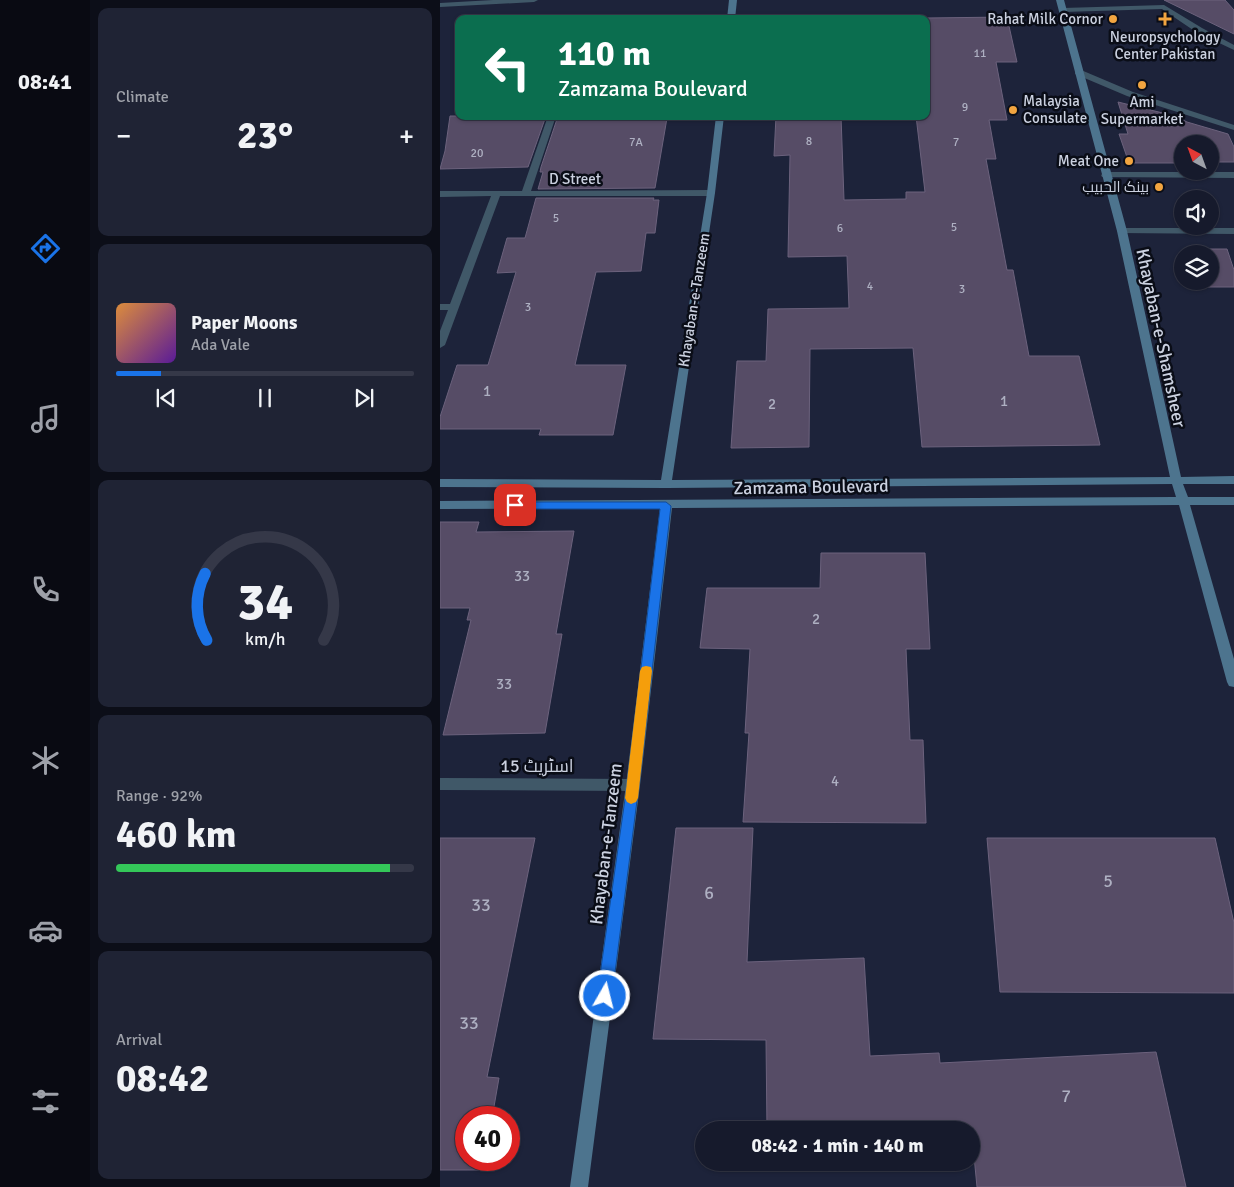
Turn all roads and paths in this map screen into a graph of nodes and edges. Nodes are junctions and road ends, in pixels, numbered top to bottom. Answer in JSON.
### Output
{"nodes":[{"id":1,"x":534,"y":0,"type":"edge"},
{"id":2,"x":733,"y":0,"type":"edge"},
{"id":3,"x":1104,"y":0,"type":"edge"},
{"id":4,"x":440,"y":5,"type":"edge"},
{"id":5,"x":1061,"y":5,"type":"edge"},
{"id":6,"x":1106,"y":9,"type":"junction"},
{"id":7,"x":731,"y":15,"type":"edge"},
{"id":8,"x":1234,"y":48,"type":"edge"},
{"id":9,"x":1078,"y":72,"type":"junction"},
{"id":10,"x":551,"y":120,"type":"edge"},
{"id":11,"x":720,"y":120,"type":"edge"},
{"id":12,"x":1234,"y":128,"type":"edge"},
{"id":13,"x":1105,"y":174,"type":"junction"},
{"id":14,"x":1234,"y":175,"type":"edge"},
{"id":15,"x":526,"y":193,"type":"junction"},
{"id":16,"x":711,"y":193,"type":"junction"},
{"id":17,"x":440,"y":194,"type":"edge"},
{"id":18,"x":497,"y":194,"type":"junction"},
{"id":19,"x":1122,"y":231,"type":"junction"},
{"id":20,"x":1234,"y":231,"type":"edge"},
{"id":21,"x":440,"y":307,"type":"edge"},
{"id":22,"x":455,"y":307,"type":"junction"},
{"id":23,"x":440,"y":345,"type":"edge"},
{"id":24,"x":1176,"y":480,"type":"junction"},
{"id":25,"x":1234,"y":480,"type":"edge"},
{"id":26,"x":440,"y":483,"type":"edge"},
{"id":27,"x":666,"y":484,"type":"junction"},
{"id":28,"x":1183,"y":500,"type":"junction"},
{"id":29,"x":1234,"y":501,"type":"edge"},
{"id":30,"x":440,"y":505,"type":"edge"},
{"id":31,"x":666,"y":506,"type":"junction"},
{"id":32,"x":1234,"y":682,"type":"edge"},
{"id":33,"x":440,"y":784,"type":"edge"},
{"id":34,"x":633,"y":785,"type":"junction"},
{"id":35,"x":579,"y":1187,"type":"edge"}],
"edges":[{"from":1,"to":4,"type":"street"},
{"from":2,"to":7,"type":"main road"},
{"from":3,"to":6,"type":"street"},
{"from":5,"to":6,"type":"street"},
{"from":5,"to":9,"type":"main road","name":"Khayaban-e-Shamsheer"},
{"from":6,"to":8,"type":"street"},
{"from":9,"to":12,"type":"street"},
{"from":9,"to":13,"type":"main road","name":"Khayaban-e-Shamsheer"},
{"from":10,"to":15,"type":"street"},
{"from":11,"to":16,"type":"main road","name":"Khayaban-e-Tanzeem"},
{"from":13,"to":14,"type":"street"},
{"from":13,"to":19,"type":"main road","name":"Khayaban-e-Shamsheer"},
{"from":15,"to":16,"type":"street","name":"D Street"},
{"from":15,"to":18,"type":"street","name":"D Street"},
{"from":16,"to":27,"type":"main road","name":"Khayaban-e-Tanzeem"},
{"from":17,"to":18,"type":"street","name":"D Street"},
{"from":18,"to":22,"type":"street"},
{"from":19,"to":20,"type":"street"},
{"from":19,"to":24,"type":"main road","name":"Khayaban-e-Shamsheer"},
{"from":21,"to":22,"type":"street"},
{"from":22,"to":23,"type":"street"},
{"from":24,"to":25,"type":"main road","name":"Zamzama Boulevard"},
{"from":24,"to":27,"type":"main road","name":"Zamzama Boulevard"},
{"from":24,"to":28,"type":"main road","name":"Khayaban-e-Shamsheer"},
{"from":26,"to":27,"type":"main road","name":"Zamzama Boulevard"},
{"from":28,"to":29,"type":"main road","name":"Zamzama Boulevard"},
{"from":28,"to":31,"type":"main road","name":"Zamzama Boulevard"},
{"from":28,"to":32,"type":"main road","name":"Khayaban-e-Shamsheer"},
{"from":30,"to":31,"type":"main road","name":"Zamzama Boulevard"},
{"from":31,"to":34,"type":"main road","name":"Khayaban-e-Tanzeem"},
{"from":33,"to":34,"type":"street","name":"اسٹریٹ 15"},
{"from":34,"to":35,"type":"main road","name":"Khayaban-e-Tanzeem"}]}
